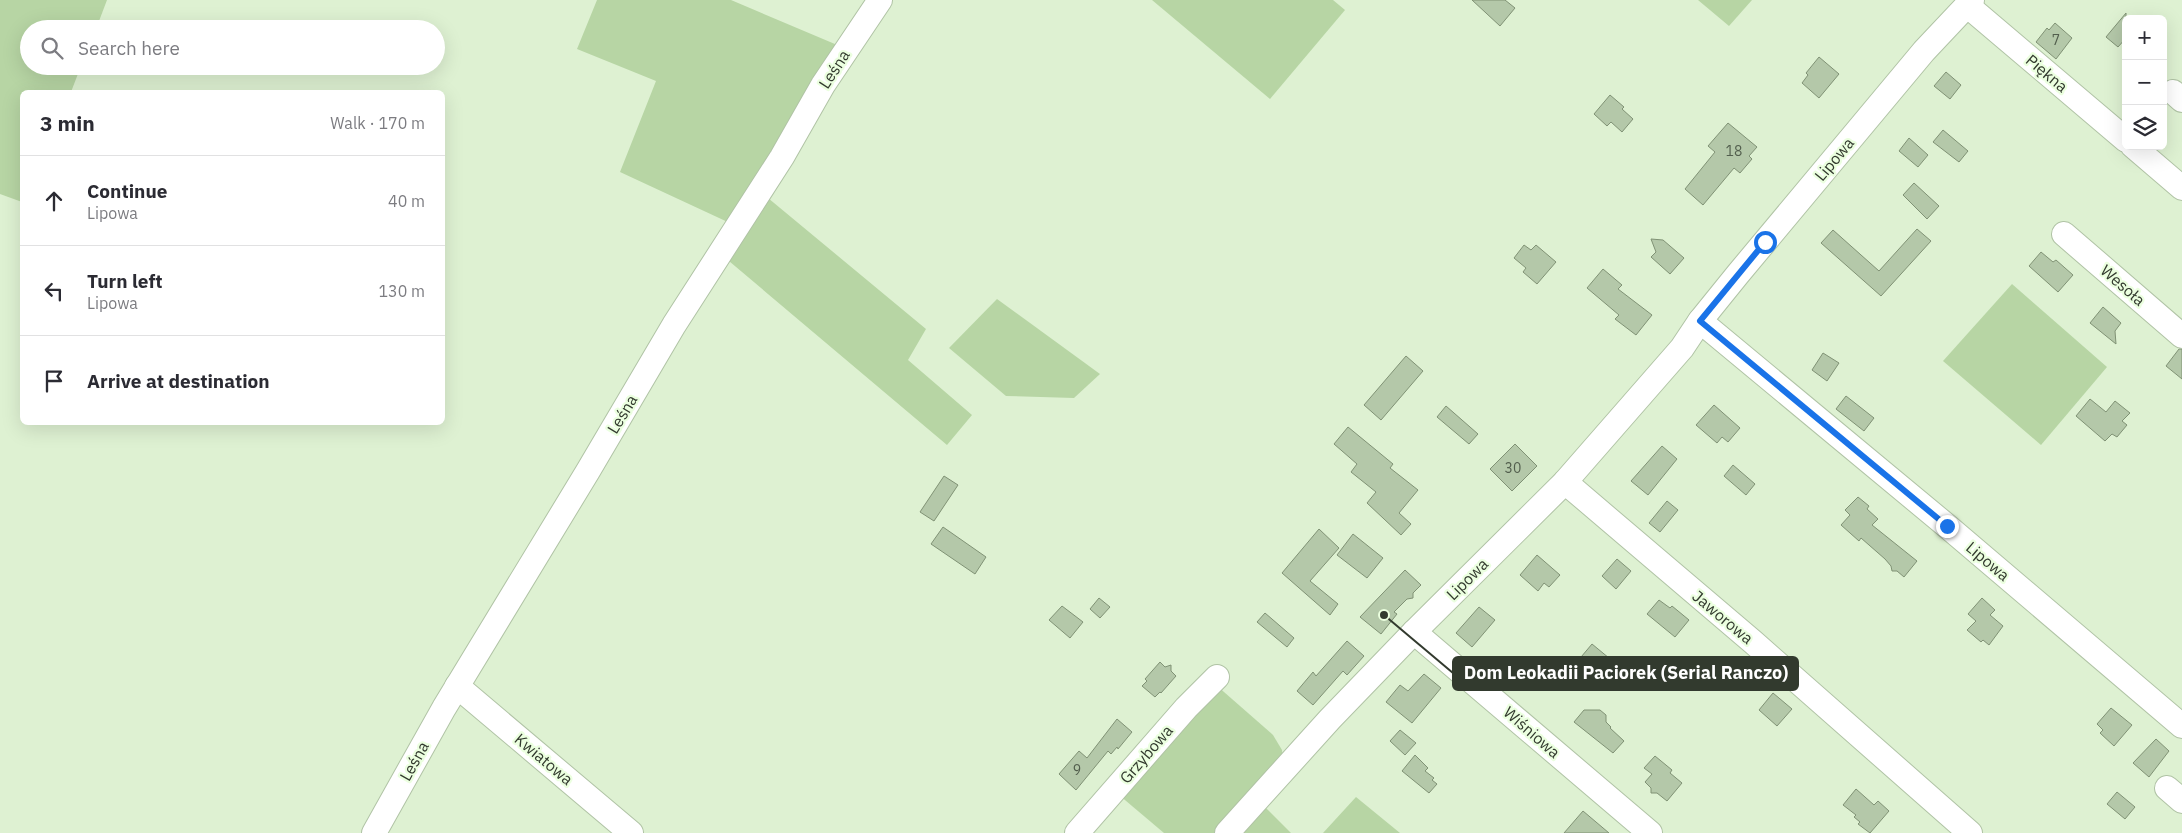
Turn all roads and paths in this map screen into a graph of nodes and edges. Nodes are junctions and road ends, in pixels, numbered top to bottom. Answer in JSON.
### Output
{"nodes":[{"id":1,"x":880,"y":0,"type":"edge"},
{"id":2,"x":1970,"y":3,"type":"edge"},
{"id":3,"x":2122,"y":136,"type":"edge"},
{"id":4,"x":2138,"y":150,"type":"edge"},
{"id":5,"x":2182,"y":188,"type":"edge"},
{"id":6,"x":2064,"y":234,"type":"dead end"},
{"id":7,"x":1700,"y":321,"type":"junction"},
{"id":8,"x":2182,"y":336,"type":"edge"},
{"id":9,"x":1565,"y":482,"type":"junction"},
{"id":10,"x":1414,"y":632,"type":"junction"},
{"id":11,"x":1217,"y":677,"type":"dead end"},
{"id":12,"x":457,"y":686,"type":"junction"},
{"id":13,"x":2182,"y":726,"type":"edge"},
{"id":14,"x":374,"y":833,"type":"edge"},
{"id":15,"x":630,"y":833,"type":"edge"},
{"id":16,"x":1077,"y":833,"type":"edge"},
{"id":17,"x":1227,"y":833,"type":"edge"},
{"id":18,"x":1650,"y":833,"type":"edge"},
{"id":19,"x":1970,"y":833,"type":"edge"}],
"edges":[{"from":1,"to":12,"type":"street","name":"Leśna"},
{"from":2,"to":3,"type":"street","name":"Piękna"},
{"from":2,"to":7,"type":"street","name":"Lipowa"},
{"from":4,"to":5,"type":"street"},
{"from":6,"to":8,"type":"street","name":"Wesoła"},
{"from":7,"to":9,"type":"street","name":"Lipowa"},
{"from":7,"to":13,"type":"street","name":"Lipowa"},
{"from":9,"to":10,"type":"street","name":"Lipowa"},
{"from":9,"to":19,"type":"street","name":"Jaworowa"},
{"from":10,"to":17,"type":"street","name":"Lipowa"},
{"from":10,"to":18,"type":"street","name":"Wiśniowa"},
{"from":11,"to":16,"type":"street","name":"Grzybowa"},
{"from":12,"to":14,"type":"street","name":"Leśna"},
{"from":12,"to":15,"type":"street","name":"Kwiatowa"}]}
